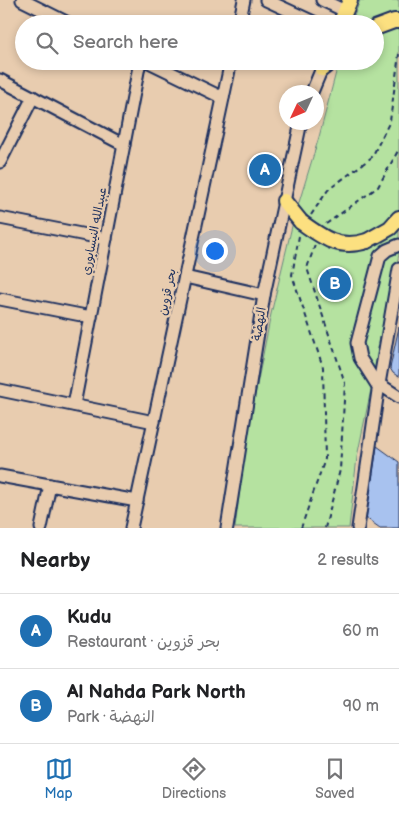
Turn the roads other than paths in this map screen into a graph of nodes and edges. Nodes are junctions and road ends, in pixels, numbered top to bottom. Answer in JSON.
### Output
{"nodes":[{"id":1,"x":22,"y":0,"type":"edge"},
{"id":2,"x":244,"y":0,"type":"edge"},
{"id":3,"x":266,"y":0,"type":"edge"},
{"id":4,"x":294,"y":0,"type":"edge"},
{"id":5,"x":322,"y":0,"type":"edge"},
{"id":6,"x":289,"y":11,"type":"junction"},
{"id":7,"x":345,"y":12,"type":"edge"},
{"id":8,"x":52,"y":15,"type":"edge"},
{"id":9,"x":241,"y":15,"type":"edge"},
{"id":10,"x":298,"y":15,"type":"edge"},
{"id":11,"x":399,"y":21,"type":"edge"},
{"id":12,"x":384,"y":25,"type":"edge"},
{"id":13,"x":138,"y":70,"type":"edge"},
{"id":14,"x":165,"y":70,"type":"edge"},
{"id":15,"x":229,"y":70,"type":"edge"},
{"id":16,"x":323,"y":70,"type":"edge"},
{"id":17,"x":0,"y":80,"type":"edge"},
{"id":18,"x":316,"y":85,"type":"edge"},
{"id":19,"x":33,"y":97,"type":"junction"},
{"id":20,"x":223,"y":98,"type":"junction"},
{"id":21,"x":299,"y":130,"type":"edge"},
{"id":22,"x":124,"y":145,"type":"junction"},
{"id":23,"x":0,"y":162,"type":"edge"},
{"id":24,"x":284,"y":201,"type":"junction"},
{"id":25,"x":0,"y":218,"type":"edge"},
{"id":26,"x":399,"y":218,"type":"edge"},
{"id":27,"x":106,"y":239,"type":"junction"},
{"id":28,"x":399,"y":245,"type":"edge"},
{"id":29,"x":399,"y":269,"type":"edge"},
{"id":30,"x":184,"y":277,"type":"junction"},
{"id":31,"x":264,"y":295,"type":"junction"},
{"id":32,"x":396,"y":297,"type":"edge"},
{"id":33,"x":0,"y":298,"type":"edge"},
{"id":34,"x":91,"y":317,"type":"junction"},
{"id":35,"x":379,"y":386,"type":"junction"},
{"id":36,"x":0,"y":390,"type":"edge"},
{"id":37,"x":399,"y":397,"type":"edge"},
{"id":38,"x":74,"y":405,"type":"junction"},
{"id":39,"x":154,"y":422,"type":"junction"},
{"id":40,"x":0,"y":476,"type":"edge"},
{"id":41,"x":50,"y":485,"type":"junction"},
{"id":42,"x":137,"y":501,"type":"junction"},
{"id":43,"x":41,"y":528,"type":"edge"},
{"id":44,"x":131,"y":528,"type":"edge"},
{"id":45,"x":227,"y":528,"type":"edge"},
{"id":46,"x":358,"y":528,"type":"edge"}],
"edges":[{"from":1,"to":8,"type":"street"},
{"from":2,"to":9,"type":"street"},
{"from":3,"to":6,"type":"street"},
{"from":4,"to":6,"type":"street"},
{"from":5,"to":7,"type":"street"},
{"from":6,"to":10,"type":"street"},
{"from":11,"to":12,"type":"main road"},
{"from":13,"to":22,"type":"street","name":"عبيدالله النيسابوري"},
{"from":14,"to":20,"type":"street"},
{"from":15,"to":20,"type":"street","name":"بحر قزوين"},
{"from":16,"to":18,"type":"street"},
{"from":17,"to":19,"type":"street"},
{"from":19,"to":22,"type":"street"},
{"from":19,"to":23,"type":"street"},
{"from":20,"to":30,"type":"street","name":"بحر قزوين"},
{"from":21,"to":24,"type":"street","name":"النهضة"},
{"from":22,"to":27,"type":"street","name":"عبيدالله النيسابوري"},
{"from":24,"to":26,"type":"main road","bridge":true},
{"from":24,"to":31,"type":"street","name":"النهضة"},
{"from":25,"to":27,"type":"street"},
{"from":27,"to":34,"type":"street","name":"عبيدالله النيسابوري"},
{"from":28,"to":35,"type":"street"},
{"from":29,"to":32,"type":"street"},
{"from":30,"to":31,"type":"street"},
{"from":30,"to":39,"type":"street","name":"بحر قزوين"},
{"from":31,"to":45,"type":"street","name":"النهضة"},
{"from":32,"to":35,"type":"street"},
{"from":33,"to":34,"type":"street"},
{"from":34,"to":38,"type":"street","name":"عبيدالله النيسابوري"},
{"from":35,"to":37,"type":"street"},
{"from":35,"to":46,"type":"street"},
{"from":36,"to":38,"type":"street"},
{"from":38,"to":39,"type":"street"},
{"from":39,"to":42,"type":"street","name":"بحر قزوين"},
{"from":40,"to":41,"type":"street"},
{"from":41,"to":42,"type":"street"},
{"from":41,"to":43,"type":"street"},
{"from":42,"to":44,"type":"street","name":"بحر قزوين"}]}
